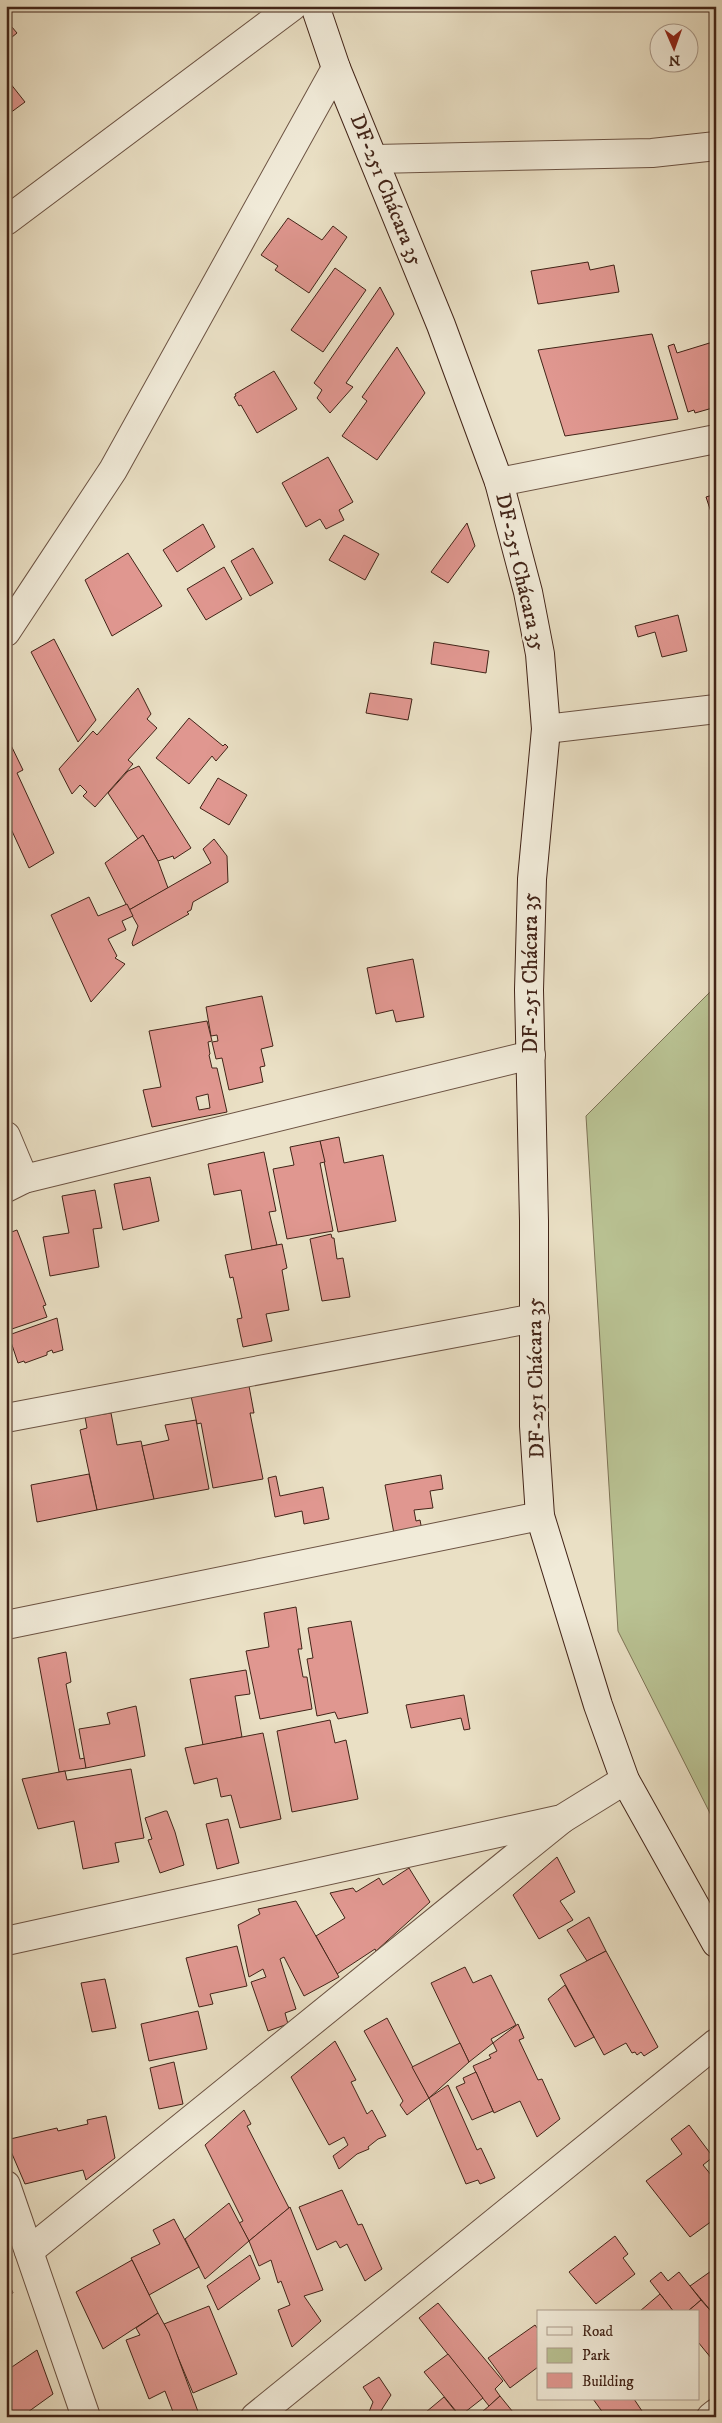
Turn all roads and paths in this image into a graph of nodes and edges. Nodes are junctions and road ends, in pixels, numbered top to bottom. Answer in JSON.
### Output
{"nodes":[{"id":1,"x":293,"y":6,"type":"edge"},
{"id":2,"x":315,"y":6,"type":"edge"},
{"id":3,"x":336,"y":68,"type":"junction"},
{"id":4,"x":716,"y":146,"type":"edge"},
{"id":5,"x":374,"y":159,"type":"junction"},
{"id":6,"x":6,"y":221,"type":"edge"},
{"id":7,"x":716,"y":439,"type":"edge"},
{"id":8,"x":499,"y":482,"type":"junction"},
{"id":9,"x":6,"y":632,"type":"edge"},
{"id":10,"x":716,"y":708,"type":"edge"},
{"id":11,"x":546,"y":729,"type":"junction"},
{"id":12,"x":531,"y":1055,"type":"junction"},
{"id":13,"x":6,"y":1136,"type":"edge"},
{"id":14,"x":15,"y":1184,"type":"edge"},
{"id":15,"x":535,"y":1318,"type":"junction"},
{"id":16,"x":6,"y":1418,"type":"edge"},
{"id":17,"x":540,"y":1516,"type":"junction"},
{"id":18,"x":6,"y":1625,"type":"edge"},
{"id":19,"x":625,"y":1780,"type":"junction"},
{"id":20,"x":562,"y":1819,"type":"junction"},
{"id":21,"x":6,"y":1941,"type":"edge"},
{"id":22,"x":716,"y":1943,"type":"edge"},
{"id":23,"x":716,"y":2043,"type":"edge"},
{"id":24,"x":6,"y":2185,"type":"edge"},
{"id":25,"x":29,"y":2251,"type":"junction"},
{"id":26,"x":716,"y":2413,"type":"edge"},
{"id":27,"x":259,"y":2416,"type":"edge"},
{"id":28,"x":86,"y":2417,"type":"edge"},
{"id":29,"x":711,"y":2417,"type":"edge"}],
"edges":[{"from":1,"to":6,"type":"street"},
{"from":2,"to":3,"type":"street","name":"DF-251 Chácara 35"},
{"from":3,"to":5,"type":"street","name":"DF-251 Chácara 35"},
{"from":3,"to":9,"type":"street"},
{"from":4,"to":5,"type":"street"},
{"from":5,"to":8,"type":"street","name":"DF-251 Chácara 35"},
{"from":7,"to":8,"type":"street"},
{"from":8,"to":11,"type":"street","name":"DF-251 Chácara 35"},
{"from":10,"to":11,"type":"street"},
{"from":11,"to":12,"type":"street","name":"DF-251 Chácara 35"},
{"from":12,"to":14,"type":"street"},
{"from":12,"to":15,"type":"street","name":"DF-251 Chácara 35"},
{"from":13,"to":14,"type":"street"},
{"from":15,"to":16,"type":"street"},
{"from":15,"to":17,"type":"street","name":"DF-251 Chácara 35"},
{"from":17,"to":18,"type":"street"},
{"from":17,"to":19,"type":"street","name":"DF-251 Chácara 35"},
{"from":19,"to":20,"type":"street"},
{"from":19,"to":22,"type":"street","name":"DF-251 Chácara 35"},
{"from":20,"to":21,"type":"street"},
{"from":20,"to":25,"type":"street"},
{"from":23,"to":27,"type":"street"},
{"from":24,"to":25,"type":"street"},
{"from":25,"to":28,"type":"street"},
{"from":26,"to":29,"type":"street"}]}
